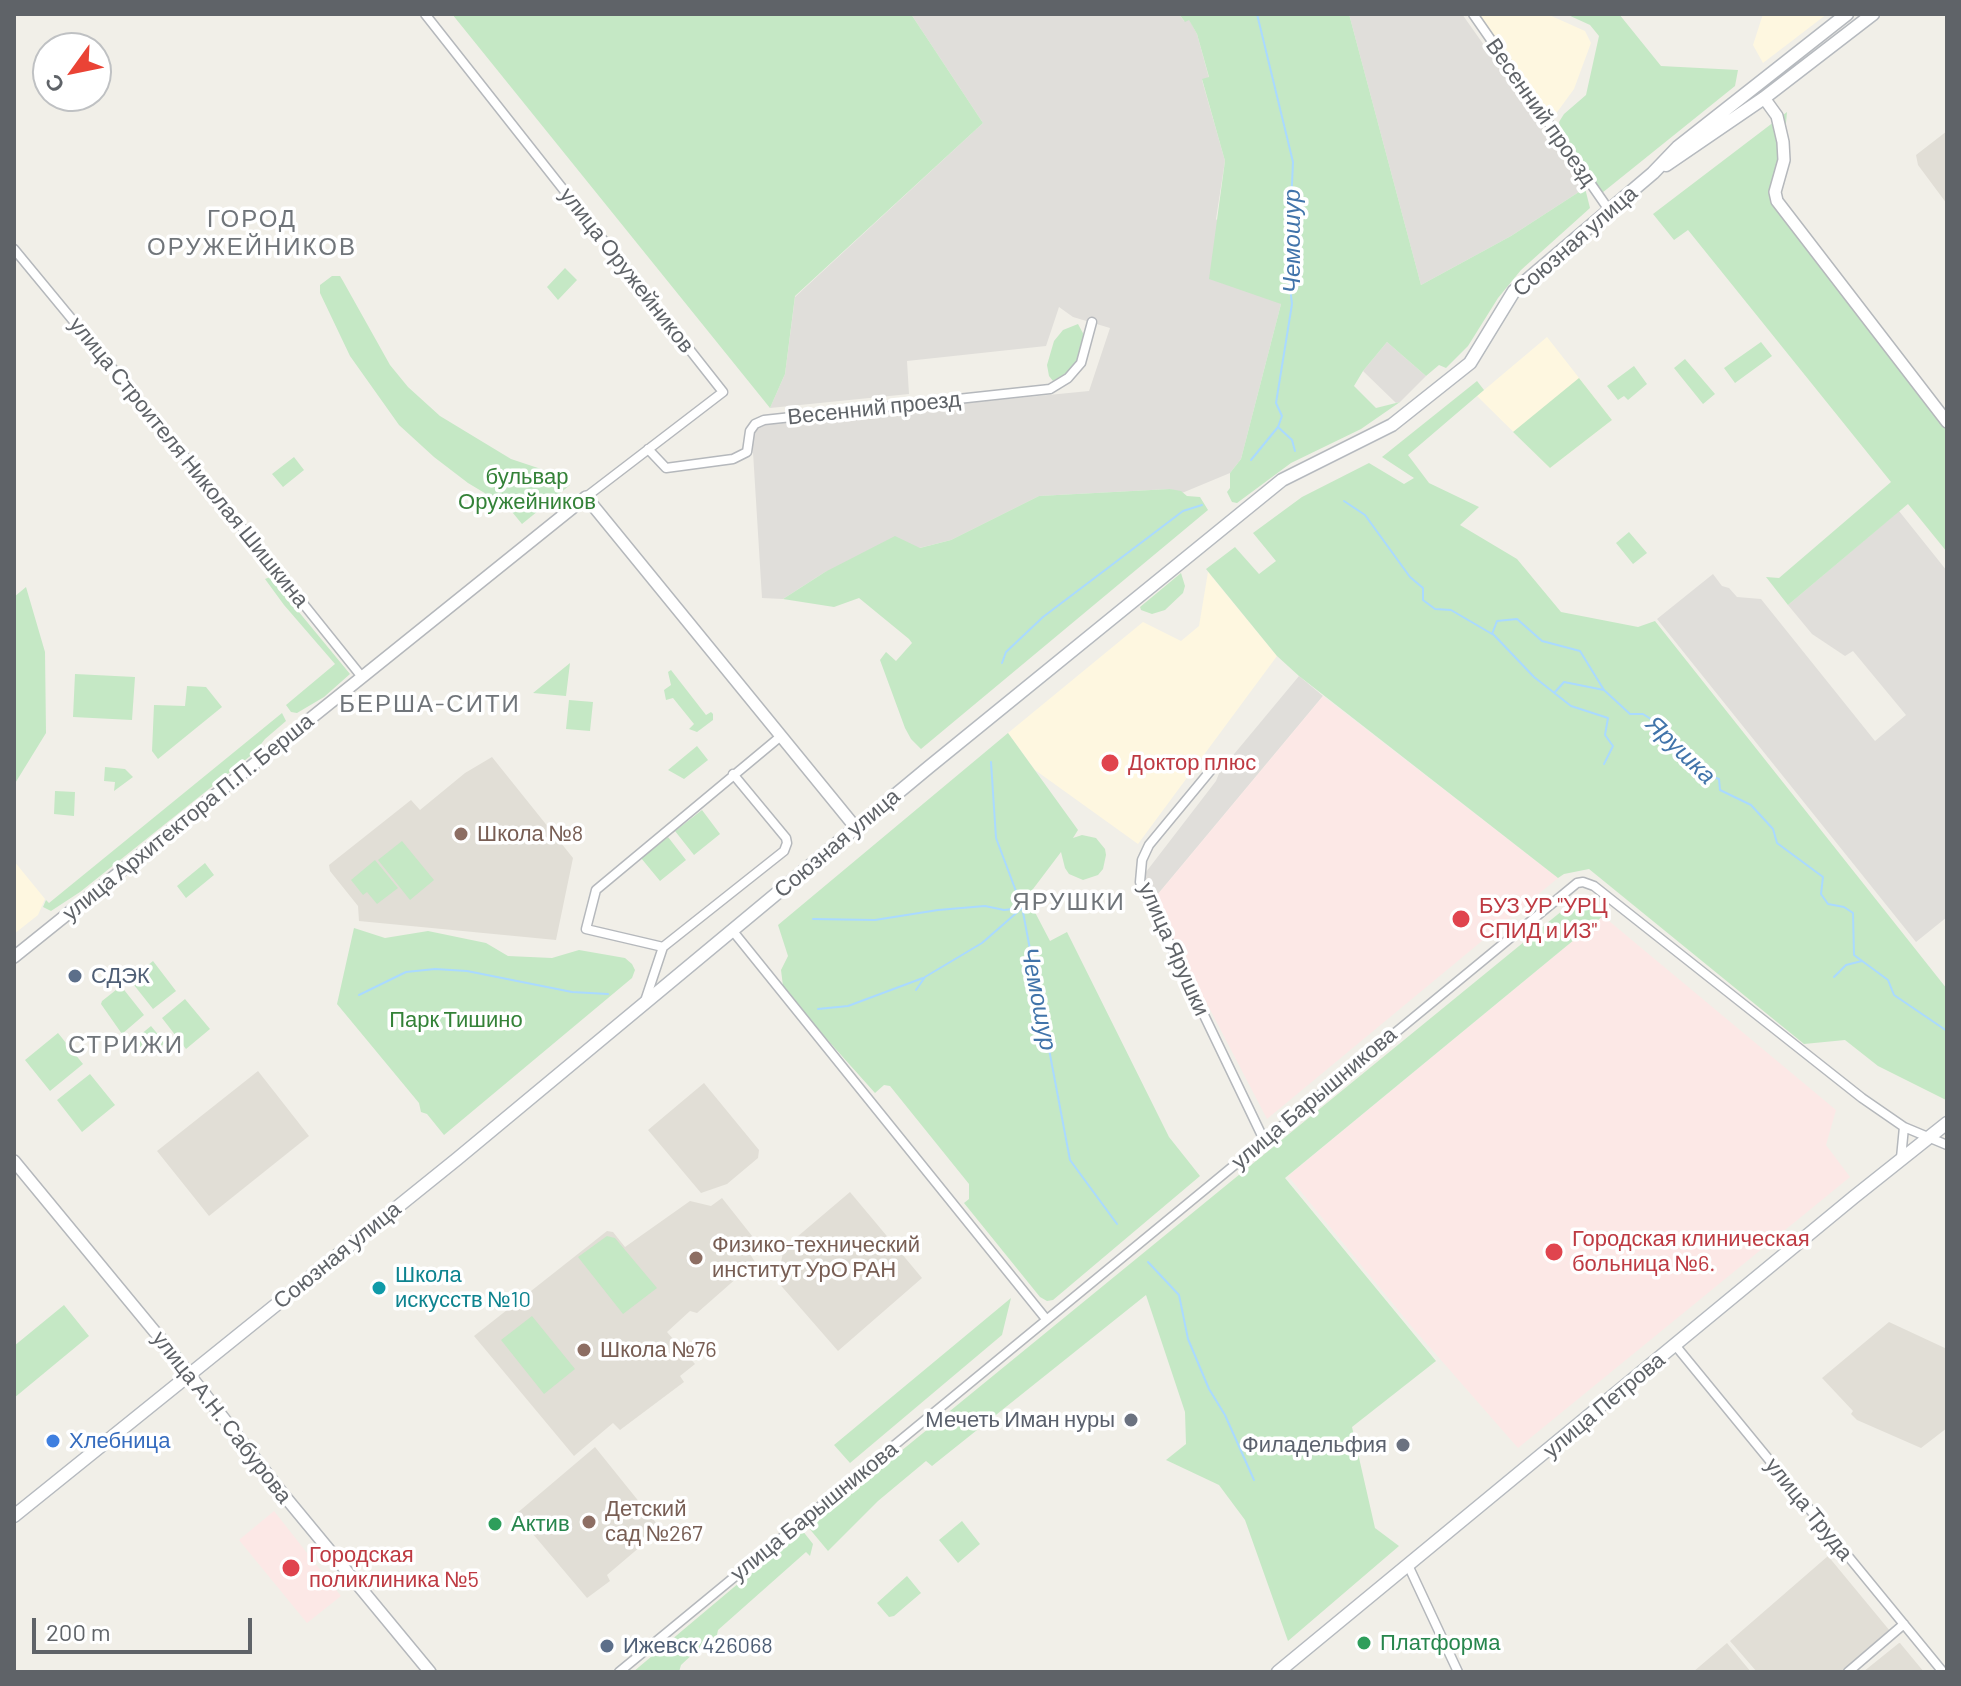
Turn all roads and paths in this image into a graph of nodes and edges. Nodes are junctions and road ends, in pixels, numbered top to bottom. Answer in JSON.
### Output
{"nodes":[{"id":1,"x":425,"y":14,"type":"edge"},
{"id":2,"x":1473,"y":14,"type":"edge"},
{"id":3,"x":1847,"y":14,"type":"edge"},
{"id":4,"x":1873,"y":14,"type":"edge"},
{"id":5,"x":1764,"y":98,"type":"junction"},
{"id":6,"x":1681,"y":151,"type":"junction"},
{"id":7,"x":1609,"y":210,"type":"junction"},
{"id":8,"x":14,"y":249,"type":"edge"},
{"id":9,"x":1092,"y":322,"type":"dead end"},
{"id":10,"x":1947,"y":422,"type":"edge"},
{"id":11,"x":648,"y":449,"type":"junction"},
{"id":12,"x":586,"y":497,"type":"junction"},
{"id":13,"x":362,"y":677,"type":"junction"},
{"id":14,"x":781,"y":736,"type":"junction"},
{"id":15,"x":1211,"y":770,"type":"dead end"},
{"id":16,"x":733,"y":774,"type":"junction"},
{"id":17,"x":856,"y":828,"type":"junction"},
{"id":18,"x":732,"y":930,"type":"junction"},
{"id":19,"x":663,"y":947,"type":"junction"},
{"id":20,"x":14,"y":957,"type":"edge"},
{"id":21,"x":644,"y":1004,"type":"junction"},
{"id":22,"x":1947,"y":1123,"type":"edge"},
{"id":23,"x":1904,"y":1127,"type":"junction"},
{"id":24,"x":1930,"y":1136,"type":"junction"},
{"id":25,"x":1264,"y":1140,"type":"junction"},
{"id":26,"x":1947,"y":1145,"type":"edge"},
{"id":27,"x":1901,"y":1160,"type":"junction"},
{"id":28,"x":14,"y":1161,"type":"edge"},
{"id":29,"x":1046,"y":1319,"type":"junction"},
{"id":30,"x":1675,"y":1345,"type":"junction"},
{"id":31,"x":189,"y":1374,"type":"junction"},
{"id":32,"x":14,"y":1516,"type":"edge"},
{"id":33,"x":1408,"y":1565,"type":"junction"},
{"id":34,"x":1904,"y":1624,"type":"junction"},
{"id":35,"x":430,"y":1672,"type":"edge"},
{"id":36,"x":619,"y":1672,"type":"edge"},
{"id":37,"x":1278,"y":1672,"type":"edge"},
{"id":38,"x":1458,"y":1672,"type":"edge"},
{"id":39,"x":1848,"y":1672,"type":"edge"},
{"id":40,"x":1943,"y":1672,"type":"edge"}],
"edges":[{"from":1,"to":11,"type":"street","name":"улица Оружейников"},
{"from":2,"to":7,"type":"street","name":"Весенний проезд"},
{"from":3,"to":6,"type":"main road","name":"Союзная улица"},
{"from":4,"to":5,"type":"main road","name":"Союзная улица"},
{"from":5,"to":6,"type":"main road","name":"Союзная улица"},
{"from":5,"to":10,"type":"street"},
{"from":6,"to":7,"type":"main road","name":"Союзная улица"},
{"from":7,"to":17,"type":"main road","name":"Союзная улица"},
{"from":8,"to":13,"type":"street","name":"улица Строителя Николая Шишкина"},
{"from":9,"to":11,"type":"street","name":"Весенний проезд"},
{"from":11,"to":12,"type":"street","name":"улица Оружейников"},
{"from":12,"to":13,"type":"street","name":"улица Архитектора П.П. Берша"},
{"from":12,"to":14,"type":"street"},
{"from":13,"to":20,"type":"street","name":"улица Архитектора П.П. Берша"},
{"from":14,"to":16,"type":"street"},
{"from":14,"to":17,"type":"street"},
{"from":15,"to":25,"type":"street","name":"улица Ярушки"},
{"from":16,"to":19,"type":"street"},
{"from":16,"to":19,"type":"street"},
{"from":17,"to":18,"type":"main road","name":"Союзная улица"},
{"from":18,"to":21,"type":"main road","name":"Союзная улица"},
{"from":18,"to":29,"type":"street"},
{"from":19,"to":21,"type":"street"},
{"from":21,"to":31,"type":"main road","name":"Союзная улица"},
{"from":22,"to":24,"type":"main road","name":"улица Петрова"},
{"from":23,"to":24,"type":"street"},
{"from":23,"to":25,"type":"street","name":"улица Барышникова"},
{"from":23,"to":27,"type":"street"},
{"from":24,"to":26,"type":"street"},
{"from":24,"to":27,"type":"main road","name":"улица Петрова"},
{"from":25,"to":29,"type":"street","name":"улица Барышникова"},
{"from":27,"to":30,"type":"main road","name":"улица Петрова"},
{"from":28,"to":31,"type":"street","name":"улица А.Н. Сабурова"},
{"from":29,"to":36,"type":"street","name":"улица Барышникова"},
{"from":30,"to":33,"type":"main road","name":"улица Петрова"},
{"from":30,"to":34,"type":"street","name":"улица Труда"},
{"from":31,"to":32,"type":"main road","name":"Союзная улица"},
{"from":31,"to":35,"type":"street","name":"улица А.Н. Сабурова"},
{"from":33,"to":37,"type":"main road","name":"улица Петрова"},
{"from":33,"to":38,"type":"street"},
{"from":34,"to":39,"type":"street"},
{"from":34,"to":40,"type":"street","name":"улица Труда"}]}
